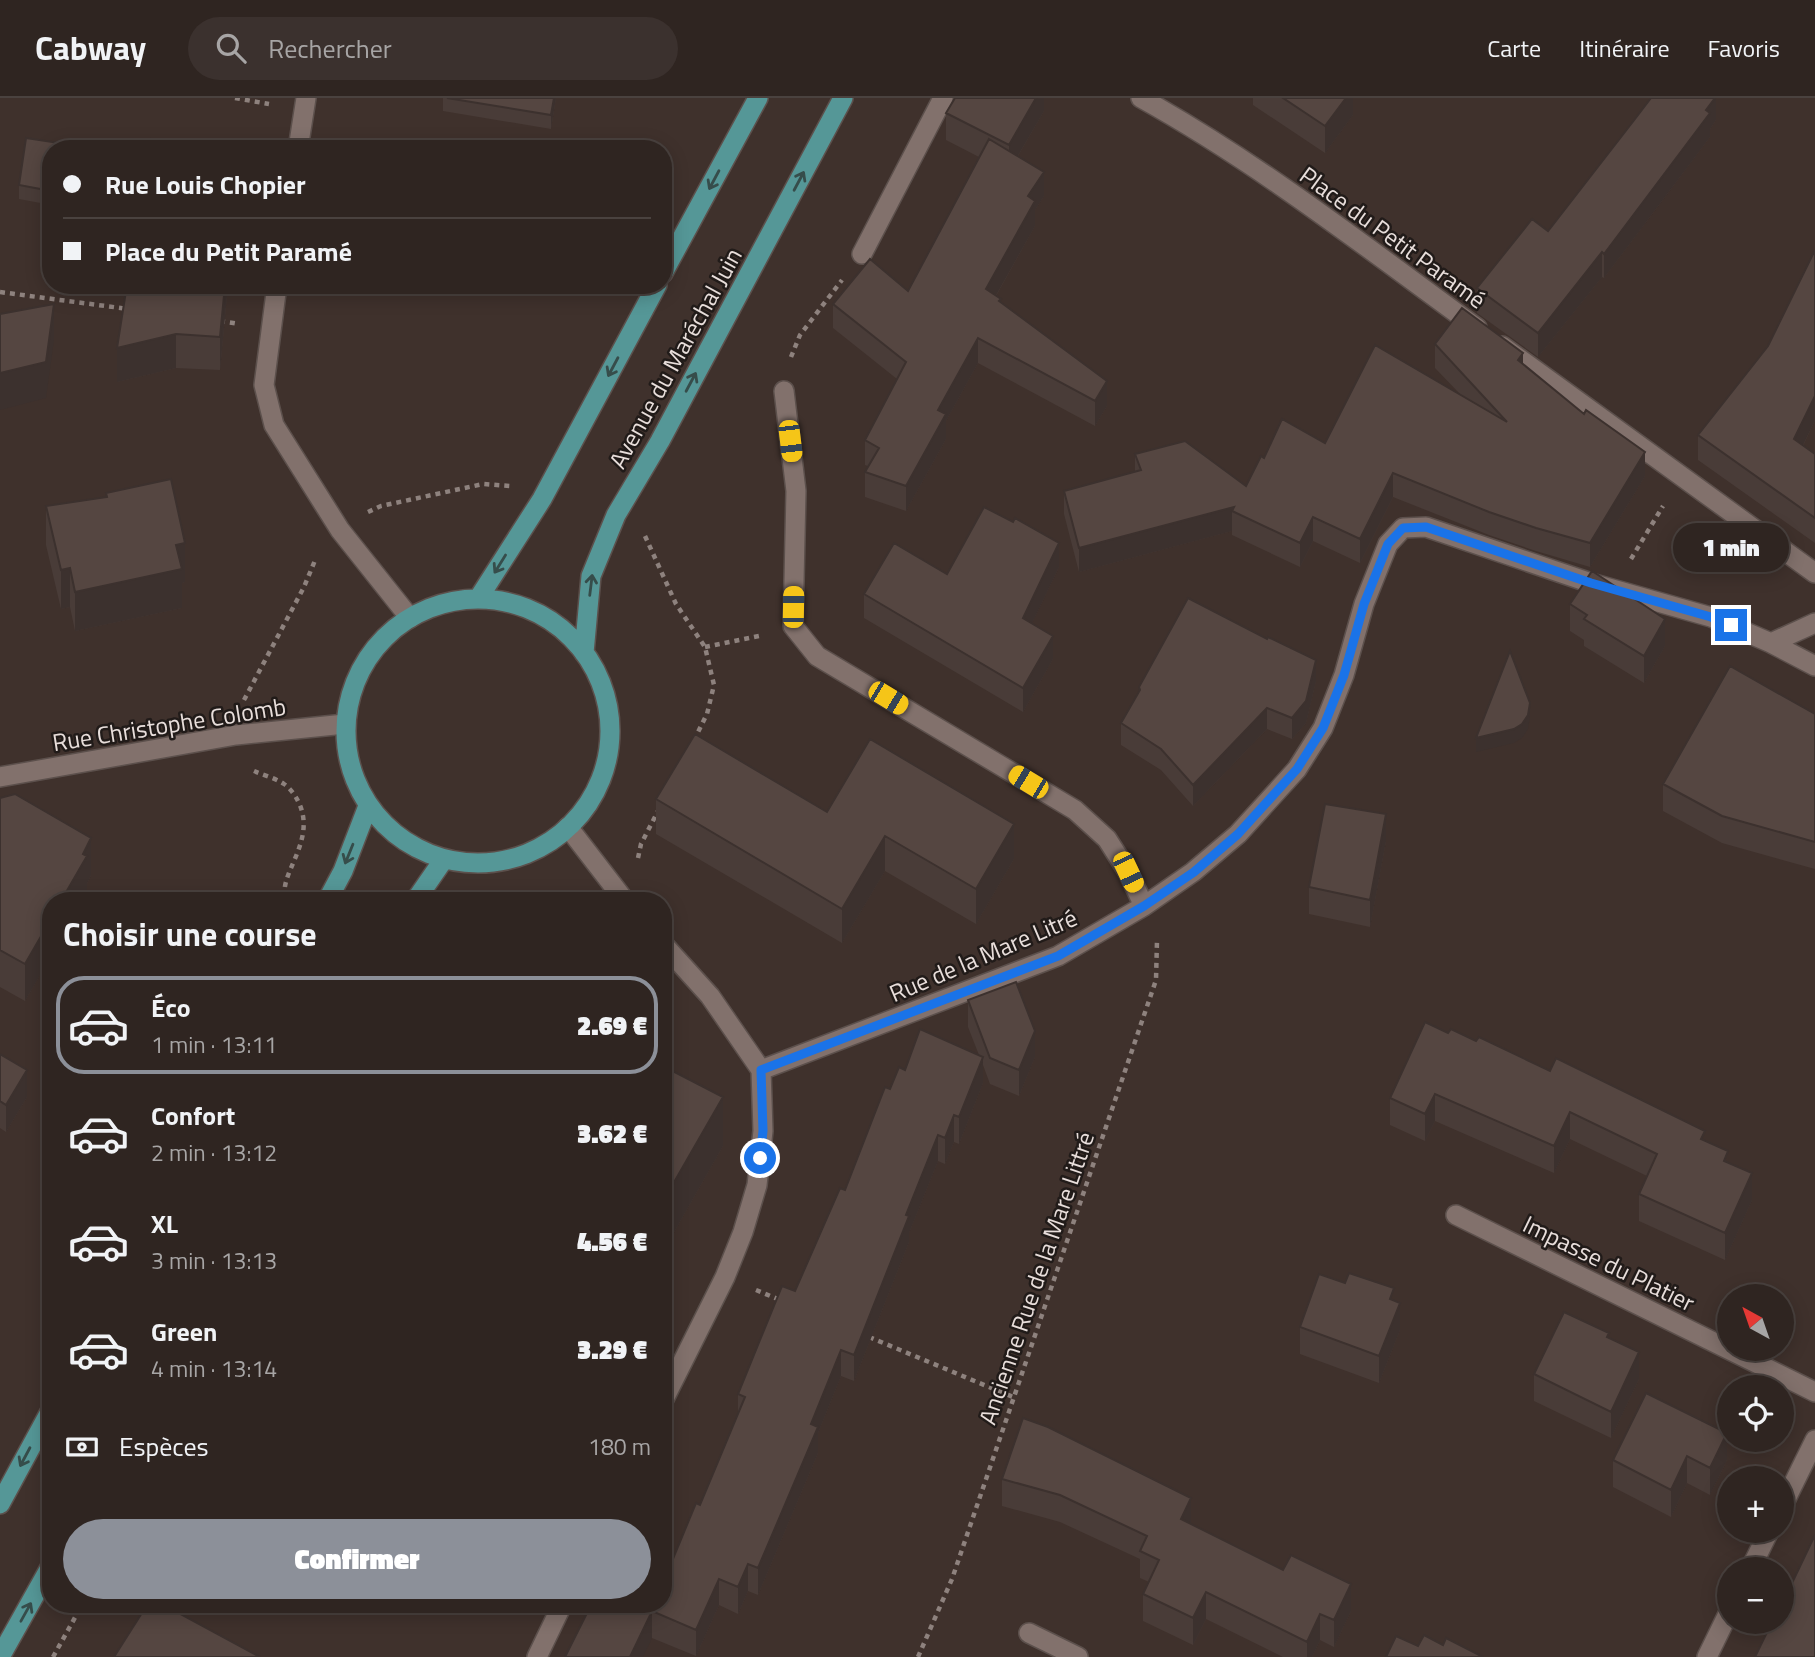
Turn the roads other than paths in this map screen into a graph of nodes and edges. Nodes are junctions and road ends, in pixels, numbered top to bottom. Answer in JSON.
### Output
{"nodes":[{"id":1,"x":306,"y":98,"type":"edge"},
{"id":2,"x":758,"y":98,"type":"edge"},
{"id":3,"x":843,"y":98,"type":"edge"},
{"id":4,"x":943,"y":98,"type":"edge"},
{"id":5,"x":1140,"y":98,"type":"edge"},
{"id":6,"x":299,"y":140,"type":"edge"},
{"id":7,"x":862,"y":254,"type":"road end"},
{"id":8,"x":672,"y":257,"type":"edge"},
{"id":9,"x":276,"y":294,"type":"edge"},
{"id":10,"x":652,"y":294,"type":"edge"},
{"id":11,"x":784,"y":391,"type":"road end"},
{"id":12,"x":1815,"y":573,"type":"edge"},
{"id":13,"x":478,"y":599,"type":"junction"},
{"id":14,"x":410,"y":618,"type":"junction"},
{"id":15,"x":1815,"y":623,"type":"edge"},
{"id":16,"x":1771,"y":643,"type":"junction"},
{"id":17,"x":584,"y":653,"type":"junction"},
{"id":18,"x":1815,"y":666,"type":"edge"},
{"id":19,"x":345,"y":724,"type":"junction"},
{"id":20,"x":0,"y":777,"type":"edge"},
{"id":21,"x":368,"y":806,"type":"junction"},
{"id":22,"x":568,"y":827,"type":"junction"},
{"id":23,"x":444,"y":859,"type":"junction"},
{"id":24,"x":332,"y":892,"type":"edge"},
{"id":25,"x":421,"y":892,"type":"edge"},
{"id":26,"x":617,"y":892,"type":"edge"},
{"id":27,"x":1144,"y":906,"type":"junction"},
{"id":28,"x":672,"y":954,"type":"edge"},
{"id":29,"x":761,"y":1070,"type":"junction"},
{"id":30,"x":1456,"y":1215,"type":"dead end"},
{"id":31,"x":672,"y":1383,"type":"edge"},
{"id":32,"x":1815,"y":1392,"type":"edge"},
{"id":33,"x":42,"y":1427,"type":"edge"},
{"id":34,"x":1815,"y":1440,"type":"edge"},
{"id":35,"x":1794,"y":1483,"type":"edge"},
{"id":36,"x":0,"y":1504,"type":"edge"},
{"id":37,"x":42,"y":1582,"type":"edge"},
{"id":38,"x":558,"y":1613,"type":"edge"},
{"id":39,"x":1029,"y":1633,"type":"dead end"},
{"id":40,"x":1718,"y":1634,"type":"edge"},
{"id":41,"x":0,"y":1657,"type":"edge"},
{"id":42,"x":537,"y":1657,"type":"edge"},
{"id":43,"x":1078,"y":1657,"type":"edge"},
{"id":44,"x":1707,"y":1657,"type":"edge"}],
"edges":[{"from":1,"to":6,"type":"street"},
{"from":2,"to":8,"type":"main road","one_way":true},
{"from":17,"to":3,"type":"main road","name":"Avenue du Maréchal Juin","one_way":true},
{"from":4,"to":7,"type":"street"},
{"from":5,"to":12,"type":"street","name":"Place du Petit Paramé"},
{"from":9,"to":14,"type":"street"},
{"from":10,"to":13,"type":"main road","name":"Avenue du Maréchal Juin","one_way":true},
{"from":11,"to":27,"type":"street"},
{"from":13,"to":14,"type":"main road"},
{"from":13,"to":17,"type":"main road"},
{"from":14,"to":19,"type":"main road"},
{"from":15,"to":16,"type":"street"},
{"from":16,"to":18,"type":"street"},
{"from":16,"to":27,"type":"street","name":"Rue de la Mare Litré"},
{"from":17,"to":22,"type":"main road"},
{"from":19,"to":20,"type":"street","name":"Rue Christophe Colomb"},
{"from":19,"to":21,"type":"main road"},
{"from":21,"to":23,"type":"main road"},
{"from":21,"to":24,"type":"main road","one_way":true},
{"from":22,"to":23,"type":"main road"},
{"from":22,"to":26,"type":"street"},
{"from":23,"to":25,"type":"main road"},
{"from":27,"to":29,"type":"street","name":"Rue de la Mare Litré"},
{"from":28,"to":29,"type":"street"},
{"from":29,"to":31,"type":"street"},
{"from":30,"to":32,"type":"street","name":"Impasse du Platier"},
{"from":33,"to":36,"type":"main road","one_way":true},
{"from":34,"to":35,"type":"street"},
{"from":41,"to":37,"type":"main road","one_way":true},
{"from":38,"to":42,"type":"street"},
{"from":39,"to":43,"type":"street"},
{"from":40,"to":44,"type":"street"}]}
